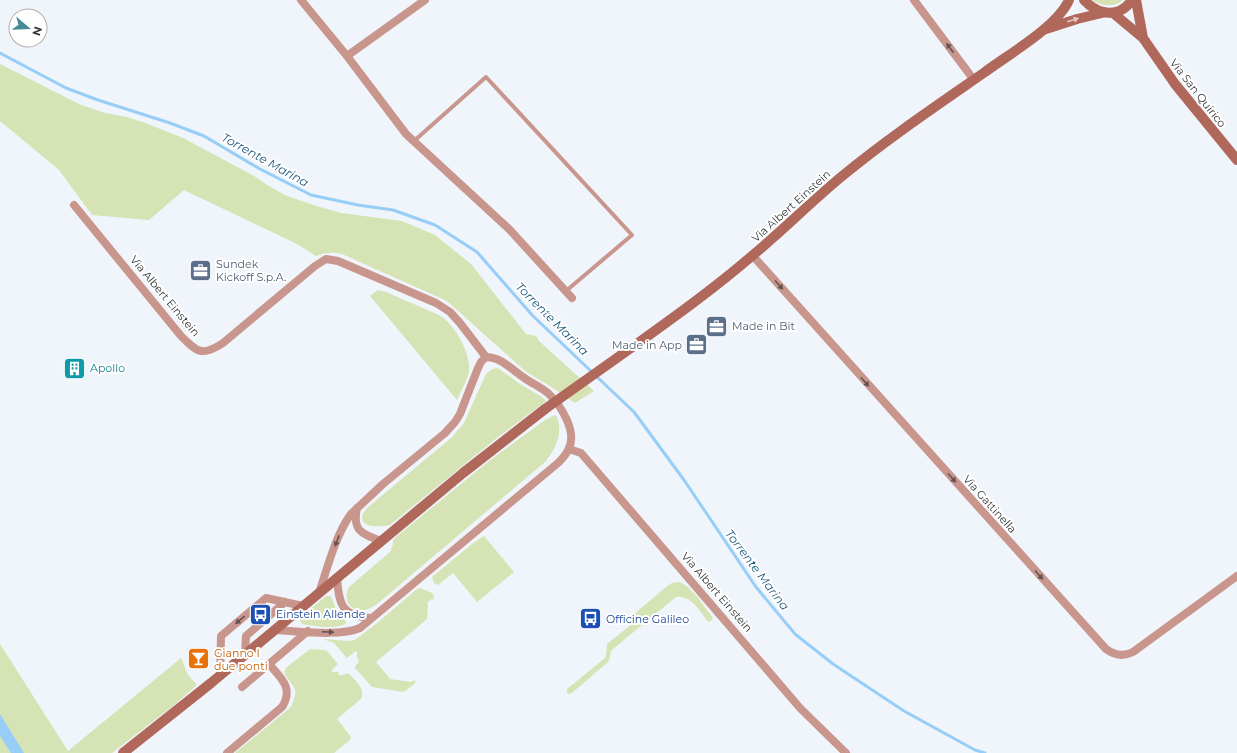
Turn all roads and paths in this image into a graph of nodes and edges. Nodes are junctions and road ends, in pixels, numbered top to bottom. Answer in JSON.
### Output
{"nodes":[{"id":1,"x":301,"y":0,"type":"edge"},
{"id":2,"x":425,"y":0,"type":"edge"},
{"id":3,"x":914,"y":0,"type":"edge"},
{"id":4,"x":1069,"y":0,"type":"edge"},
{"id":5,"x":1084,"y":0,"type":"edge"},
{"id":6,"x":1132,"y":0,"type":"edge"},
{"id":7,"x":1136,"y":0,"type":"edge"},
{"id":8,"x":1102,"y":13,"type":"junction"},
{"id":9,"x":1113,"y":13,"type":"junction"},
{"id":10,"x":1044,"y":30,"type":"junction"},
{"id":11,"x":1143,"y":38,"type":"junction"},
{"id":12,"x":347,"y":56,"type":"junction"},
{"id":13,"x":974,"y":80,"type":"junction"},
{"id":14,"x":414,"y":142,"type":"junction"},
{"id":15,"x":1237,"y":160,"type":"edge"},
{"id":16,"x":74,"y":205,"type":"dead end"},
{"id":17,"x":753,"y":256,"type":"junction"},
{"id":18,"x":566,"y":291,"type":"junction"},
{"id":19,"x":572,"y":298,"type":"dead end"},
{"id":20,"x":486,"y":357,"type":"junction"},
{"id":21,"x":569,"y":449,"type":"junction"},
{"id":22,"x":357,"y":508,"type":"junction"},
{"id":23,"x":382,"y":541,"type":"junction"},
{"id":24,"x":1237,"y":576,"type":"edge"},
{"id":25,"x":337,"y":578,"type":"junction"},
{"id":26,"x":319,"y":593,"type":"junction"},
{"id":27,"x":285,"y":602,"type":"junction"},
{"id":28,"x":303,"y":606,"type":"junction"},
{"id":29,"x":371,"y":618,"type":"junction"},
{"id":30,"x":275,"y":630,"type":"junction"},
{"id":31,"x":308,"y":631,"type":"junction"},
{"id":32,"x":245,"y":655,"type":"junction"},
{"id":33,"x":269,"y":664,"type":"junction"},
{"id":34,"x":220,"y":676,"type":"junction"},
{"id":35,"x":242,"y":687,"type":"dead end"},
{"id":36,"x":124,"y":753,"type":"edge"},
{"id":37,"x":227,"y":753,"type":"edge"},
{"id":38,"x":846,"y":753,"type":"edge"}],
"edges":[{"from":1,"to":12,"type":"street"},
{"from":2,"to":12,"type":"street"},
{"from":13,"to":3,"type":"street","one_way":true},
{"from":4,"to":10,"type":"street","name":"Via Albert Einstein"},
{"from":5,"to":8,"type":"street"},
{"from":6,"to":9,"type":"street"},
{"from":7,"to":11,"type":"street","name":"Via San Quirico"},
{"from":8,"to":9,"type":"street"},
{"from":10,"to":8,"type":"street","name":"Via Albert Einstein","one_way":true},
{"from":9,"to":11,"type":"street","name":"Via San Quirico"},
{"from":10,"to":13,"type":"street","name":"Via Albert Einstein"},
{"from":11,"to":15,"type":"street","name":"Via San Quirico"},
{"from":12,"to":14,"type":"street"},
{"from":13,"to":17,"type":"street","name":"Via Albert Einstein"},
{"from":14,"to":18,"type":"street"},
{"from":14,"to":18,"type":"lane"},
{"from":16,"to":20,"type":"street","name":"Via Albert Einstein"},
{"from":17,"to":23,"type":"street","name":"Via Albert Einstein","bridge":true},
{"from":17,"to":24,"type":"street","name":"Via Gattinella","one_way":true},
{"from":18,"to":19,"type":"street"},
{"from":20,"to":21,"type":"street"},
{"from":20,"to":22,"type":"street"},
{"from":21,"to":29,"type":"street"},
{"from":21,"to":38,"type":"street","name":"Via Albert Einstein"},
{"from":22,"to":23,"type":"street"},
{"from":22,"to":26,"type":"street","one_way":true},
{"from":23,"to":25,"type":"street","name":"Via Albert Einstein"},
{"from":25,"to":26,"type":"street","name":"Via Albert Einstein"},
{"from":25,"to":29,"type":"street"},
{"from":26,"to":28,"type":"street","name":"Via Albert Einstein"},
{"from":27,"to":28,"type":"street"},
{"from":27,"to":32,"type":"street"},
{"from":27,"to":34,"type":"street","one_way":true},
{"from":28,"to":30,"type":"street","name":"Via Albert Einstein"},
{"from":31,"to":29,"type":"street","one_way":true},
{"from":30,"to":31,"type":"street"},
{"from":30,"to":32,"type":"street","name":"Via Albert Einstein"},
{"from":31,"to":33,"type":"street"},
{"from":32,"to":34,"type":"street","name":"Via Albert Einstein"},
{"from":33,"to":35,"type":"street"},
{"from":33,"to":37,"type":"street"},
{"from":34,"to":36,"type":"street","name":"Via Albert Einstein"}]}
